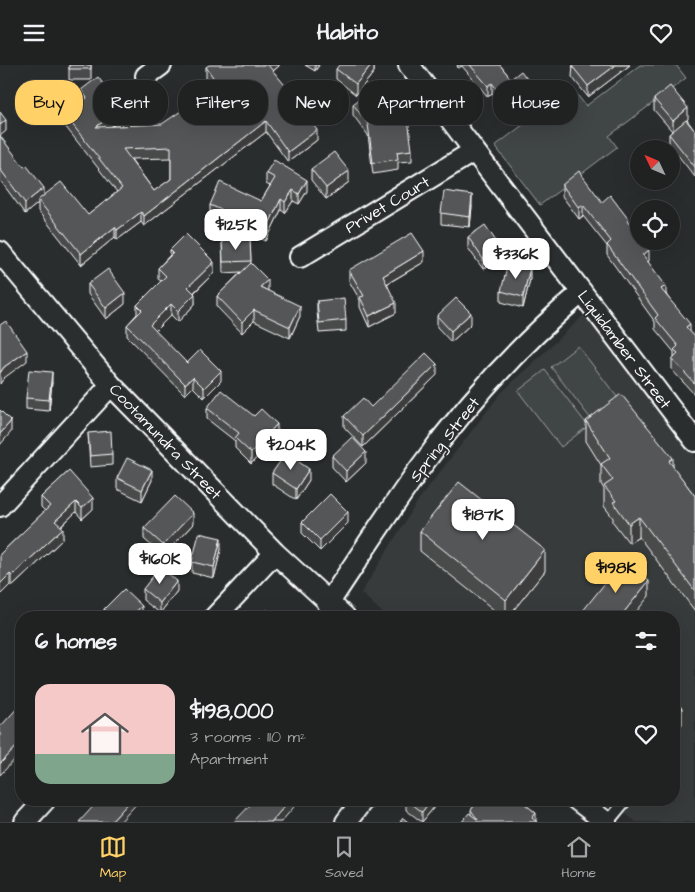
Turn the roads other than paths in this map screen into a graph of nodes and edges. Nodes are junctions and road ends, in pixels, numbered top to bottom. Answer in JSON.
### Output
{"nodes":[{"id":1,"x":409,"y":65,"type":"edge"},
{"id":2,"x":474,"y":151,"type":"junction"},
{"id":3,"x":0,"y":252,"type":"edge"},
{"id":4,"x":300,"y":257,"type":"dead end"},
{"id":5,"x":582,"y":292,"type":"junction"},
{"id":6,"x":111,"y":385,"type":"junction"},
{"id":7,"x":695,"y":441,"type":"edge"},
{"id":8,"x":0,"y":506,"type":"edge"},
{"id":9,"x":275,"y":553,"type":"junction"},
{"id":10,"x":328,"y":604,"type":"junction"},
{"id":11,"x":221,"y":611,"type":"edge"},
{"id":12,"x":337,"y":611,"type":"edge"},
{"id":13,"x":40,"y":806,"type":"edge"},
{"id":14,"x":358,"y":806,"type":"edge"},
{"id":15,"x":585,"y":806,"type":"edge"},
{"id":16,"x":621,"y":806,"type":"edge"},
{"id":17,"x":25,"y":822,"type":"edge"},
{"id":18,"x":346,"y":822,"type":"edge"},
{"id":19,"x":607,"y":822,"type":"edge"}],
"edges":[{"from":1,"to":2,"type":"street","name":"Liquidamber Street"},
{"from":2,"to":4,"type":"street","name":"Privet Court"},
{"from":2,"to":5,"type":"street","name":"Liquidamber Street"},
{"from":3,"to":6,"type":"street","name":"Cootamundra Street"},
{"from":5,"to":7,"type":"street","name":"Liquidamber Street"},
{"from":5,"to":10,"type":"street","name":"Spring Street"},
{"from":6,"to":8,"type":"street"},
{"from":6,"to":9,"type":"street","name":"Cootamundra Street"},
{"from":9,"to":10,"type":"street","name":"Cootamundra Street"},
{"from":9,"to":11,"type":"street"},
{"from":10,"to":12,"type":"street","name":"Cootamundra Street"},
{"from":13,"to":17,"type":"street"},
{"from":14,"to":18,"type":"street"},
{"from":15,"to":19,"type":"street"},
{"from":16,"to":19,"type":"lane"}]}
